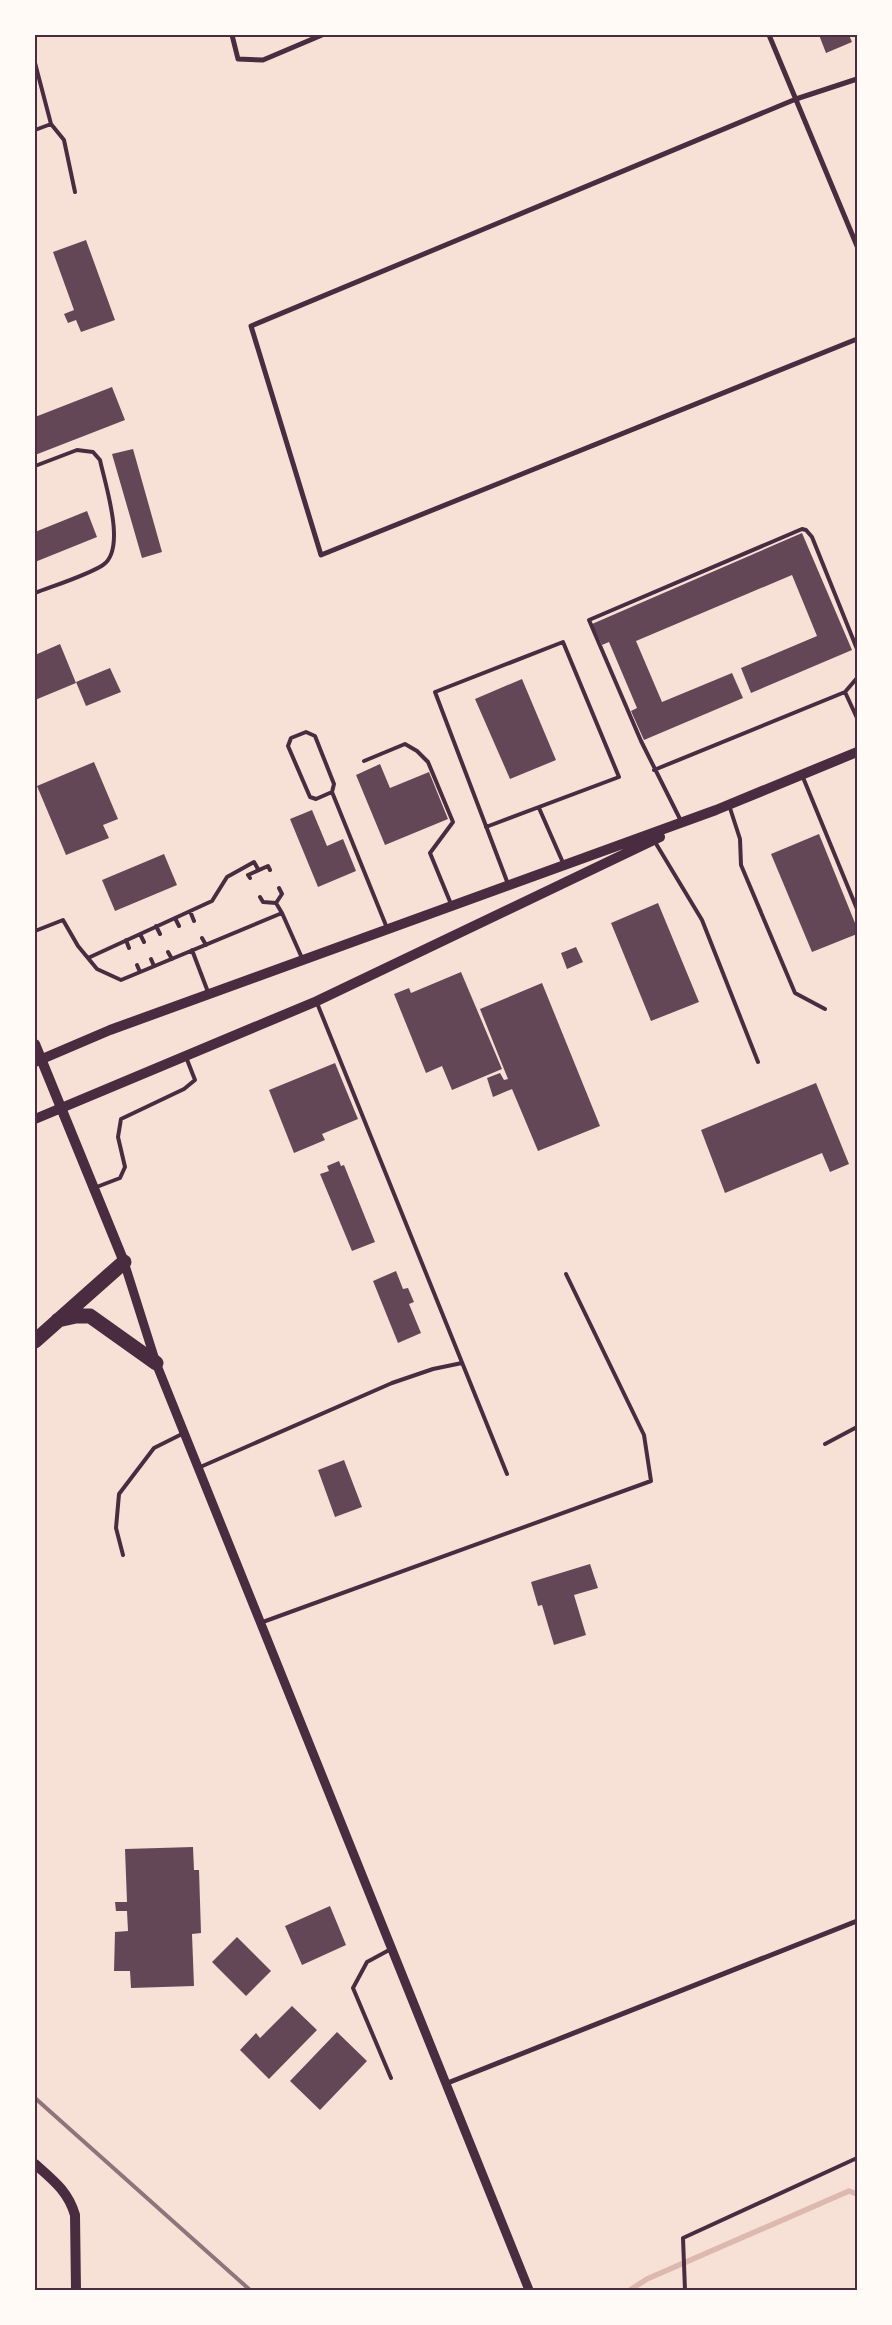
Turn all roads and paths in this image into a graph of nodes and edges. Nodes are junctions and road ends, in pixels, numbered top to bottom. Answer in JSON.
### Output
{"nodes":[{"id":1,"x":232,"y":35,"type":"edge"},
{"id":2,"x":322,"y":35,"type":"edge"},
{"id":3,"x":769,"y":35,"type":"edge"},
{"id":4,"x":35,"y":63,"type":"edge"},
{"id":5,"x":857,"y":80,"type":"edge"},
{"id":6,"x":796,"y":99,"type":"junction"},
{"id":7,"x":51,"y":124,"type":"junction"},
{"id":8,"x":35,"y":130,"type":"edge"},
{"id":9,"x":75,"y":192,"type":"dead end"},
{"id":10,"x":857,"y":246,"type":"edge"},
{"id":11,"x":857,"y":339,"type":"edge"},
{"id":12,"x":35,"y":466,"type":"edge"},
{"id":13,"x":35,"y":593,"type":"edge"},
{"id":14,"x":857,"y":649,"type":"edge"},
{"id":15,"x":857,"y":678,"type":"edge"},
{"id":16,"x":845,"y":692,"type":"junction"},
{"id":17,"x":857,"y":718,"type":"edge"},
{"id":18,"x":857,"y":752,"type":"edge"},
{"id":19,"x":364,"y":761,"type":"dead end"},
{"id":20,"x":654,"y":770,"type":"junction"},
{"id":21,"x":802,"y":775,"type":"junction"},
{"id":22,"x":332,"y":792,"type":"junction"},
{"id":23,"x":729,"y":805,"type":"junction"},
{"id":24,"x":539,"y":808,"type":"junction"},
{"id":25,"x":716,"y":810,"type":"junction"},
{"id":26,"x":682,"y":823,"type":"junction"},
{"id":27,"x":486,"y":827,"type":"junction"},
{"id":28,"x":654,"y":840,"type":"junction"},
{"id":29,"x":564,"y":866,"type":"junction"},
{"id":30,"x":258,"y":869,"type":"junction"},
{"id":31,"x":270,"y":870,"type":"dead end"},
{"id":32,"x":250,"y":878,"type":"dead end"},
{"id":33,"x":509,"y":886,"type":"junction"},
{"id":34,"x":279,"y":888,"type":"dead end"},
{"id":35,"x":260,"y":897,"type":"dead end"},
{"id":36,"x":276,"y":902,"type":"junction"},
{"id":37,"x":452,"y":906,"type":"junction"},
{"id":38,"x":857,"y":909,"type":"edge"},
{"id":39,"x":190,"y":911,"type":"junction"},
{"id":40,"x":282,"y":913,"type":"junction"},
{"id":41,"x":175,"y":918,"type":"junction"},
{"id":42,"x":194,"y":921,"type":"dead end"},
{"id":43,"x":156,"y":926,"type":"junction"},
{"id":44,"x":179,"y":926,"type":"dead end"},
{"id":45,"x":388,"y":930,"type":"junction"},
{"id":46,"x":35,"y":931,"type":"edge"},
{"id":47,"x":140,"y":934,"type":"junction"},
{"id":48,"x":160,"y":934,"type":"dead end"},
{"id":49,"x":202,"y":938,"type":"dead end"},
{"id":50,"x":126,"y":940,"type":"junction"},
{"id":51,"x":144,"y":942,"type":"dead end"},
{"id":52,"x":187,"y":945,"type":"dead end"},
{"id":53,"x":206,"y":945,"type":"junction"},
{"id":54,"x":129,"y":948,"type":"dead end"},
{"id":55,"x":191,"y":951,"type":"junction"},
{"id":56,"x":168,"y":952,"type":"dead end"},
{"id":57,"x":88,"y":958,"type":"junction"},
{"id":58,"x":151,"y":959,"type":"dead end"},
{"id":59,"x":172,"y":959,"type":"junction"},
{"id":60,"x":303,"y":961,"type":"junction"},
{"id":61,"x":137,"y":965,"type":"dead end"},
{"id":62,"x":154,"y":966,"type":"junction"},
{"id":63,"x":140,"y":972,"type":"junction"},
{"id":64,"x":209,"y":994,"type":"junction"},
{"id":65,"x":317,"y":1001,"type":"junction"},
{"id":66,"x":825,"y":1009,"type":"dead end"},
{"id":67,"x":35,"y":1044,"type":"edge"},
{"id":68,"x":186,"y":1057,"type":"junction"},
{"id":69,"x":38,"y":1061,"type":"edge"},
{"id":70,"x":758,"y":1062,"type":"dead end"},
{"id":71,"x":62,"y":1108,"type":"junction"},
{"id":72,"x":35,"y":1119,"type":"edge"},
{"id":73,"x":94,"y":1188,"type":"junction"},
{"id":74,"x":124,"y":1262,"type":"junction"},
{"id":75,"x":566,"y":1274,"type":"dead end"},
{"id":76,"x":56,"y":1321,"type":"junction"},
{"id":77,"x":35,"y":1342,"type":"edge"},
{"id":78,"x":462,"y":1363,"type":"junction"},
{"id":79,"x":156,"y":1364,"type":"junction"},
{"id":80,"x":857,"y":1427,"type":"edge"},
{"id":81,"x":184,"y":1433,"type":"junction"},
{"id":82,"x":825,"y":1444,"type":"dead end"},
{"id":83,"x":198,"y":1468,"type":"junction"},
{"id":84,"x":507,"y":1474,"type":"dead end"},
{"id":85,"x":123,"y":1556,"type":"dead end"},
{"id":86,"x":260,"y":1622,"type":"junction"},
{"id":87,"x":857,"y":1921,"type":"edge"},
{"id":88,"x":391,"y":1949,"type":"junction"},
{"id":89,"x":391,"y":2078,"type":"dead end"},
{"id":90,"x":445,"y":2084,"type":"junction"},
{"id":91,"x":857,"y":2158,"type":"edge"},
{"id":92,"x":35,"y":2164,"type":"edge"},
{"id":93,"x":76,"y":2290,"type":"edge"},
{"id":94,"x":529,"y":2290,"type":"edge"},
{"id":95,"x":685,"y":2290,"type":"edge"}],
"edges":[{"from":1,"to":2,"type":"street"},
{"from":3,"to":6,"type":"street"},
{"from":4,"to":7,"type":"lane"},
{"from":5,"to":6,"type":"street"},
{"from":6,"to":10,"type":"street"},
{"from":6,"to":11,"type":"street"},
{"from":7,"to":8,"type":"lane"},
{"from":7,"to":9,"type":"lane"},
{"from":12,"to":13,"type":"lane"},
{"from":14,"to":20,"type":"lane"},
{"from":15,"to":16,"type":"lane"},
{"from":16,"to":17,"type":"lane"},
{"from":16,"to":20,"type":"lane"},
{"from":18,"to":21,"type":"main road"},
{"from":19,"to":37,"type":"lane"},
{"from":20,"to":26,"type":"lane"},
{"from":21,"to":23,"type":"main road"},
{"from":21,"to":38,"type":"lane"},
{"from":22,"to":22,"type":"lane"},
{"from":22,"to":45,"type":"lane"},
{"from":23,"to":25,"type":"main road"},
{"from":23,"to":66,"type":"lane"},
{"from":24,"to":27,"type":"lane"},
{"from":24,"to":27,"type":"lane"},
{"from":24,"to":29,"type":"lane"},
{"from":25,"to":26,"type":"main road"},
{"from":25,"to":28,"type":"main road"},
{"from":26,"to":29,"type":"main road"},
{"from":27,"to":33,"type":"lane"},
{"from":28,"to":65,"type":"main road"},
{"from":28,"to":70,"type":"lane"},
{"from":29,"to":33,"type":"main road"},
{"from":30,"to":31,"type":"lane"},
{"from":30,"to":32,"type":"lane"},
{"from":30,"to":39,"type":"lane"},
{"from":33,"to":37,"type":"main road"},
{"from":34,"to":36,"type":"lane"},
{"from":35,"to":36,"type":"lane"},
{"from":36,"to":40,"type":"lane"},
{"from":37,"to":45,"type":"main road"},
{"from":39,"to":41,"type":"lane"},
{"from":39,"to":42,"type":"lane"},
{"from":40,"to":53,"type":"lane"},
{"from":40,"to":60,"type":"lane"},
{"from":41,"to":43,"type":"lane"},
{"from":41,"to":44,"type":"lane"},
{"from":43,"to":47,"type":"lane"},
{"from":43,"to":48,"type":"lane"},
{"from":45,"to":60,"type":"main road"},
{"from":46,"to":57,"type":"lane"},
{"from":47,"to":50,"type":"lane"},
{"from":47,"to":51,"type":"lane"},
{"from":49,"to":53,"type":"lane"},
{"from":50,"to":54,"type":"lane"},
{"from":50,"to":57,"type":"lane"},
{"from":52,"to":55,"type":"lane"},
{"from":53,"to":55,"type":"lane"},
{"from":55,"to":59,"type":"lane"},
{"from":55,"to":64,"type":"lane"},
{"from":56,"to":59,"type":"lane"},
{"from":57,"to":63,"type":"lane"},
{"from":58,"to":62,"type":"lane"},
{"from":59,"to":62,"type":"lane"},
{"from":60,"to":64,"type":"main road"},
{"from":61,"to":63,"type":"lane"},
{"from":62,"to":63,"type":"lane"},
{"from":64,"to":69,"type":"main road"},
{"from":65,"to":68,"type":"main road"},
{"from":65,"to":78,"type":"lane"},
{"from":67,"to":69,"type":"main road"},
{"from":68,"to":71,"type":"main road"},
{"from":68,"to":73,"type":"lane"},
{"from":69,"to":71,"type":"main road"},
{"from":71,"to":72,"type":"main road"},
{"from":71,"to":73,"type":"main road"},
{"from":73,"to":74,"type":"main road"},
{"from":74,"to":76,"type":"highway"},
{"from":74,"to":79,"type":"street"},
{"from":75,"to":86,"type":"lane"},
{"from":76,"to":77,"type":"highway"},
{"from":76,"to":79,"type":"highway"},
{"from":78,"to":83,"type":"lane"},
{"from":78,"to":84,"type":"lane"},
{"from":79,"to":81,"type":"street"},
{"from":80,"to":82,"type":"lane"},
{"from":81,"to":83,"type":"street"},
{"from":81,"to":85,"type":"lane"},
{"from":83,"to":86,"type":"street"},
{"from":86,"to":88,"type":"street"},
{"from":87,"to":90,"type":"street"},
{"from":88,"to":89,"type":"lane"},
{"from":88,"to":90,"type":"street"},
{"from":90,"to":94,"type":"street"},
{"from":91,"to":95,"type":"lane"},
{"from":92,"to":93,"type":"main road"}]}
